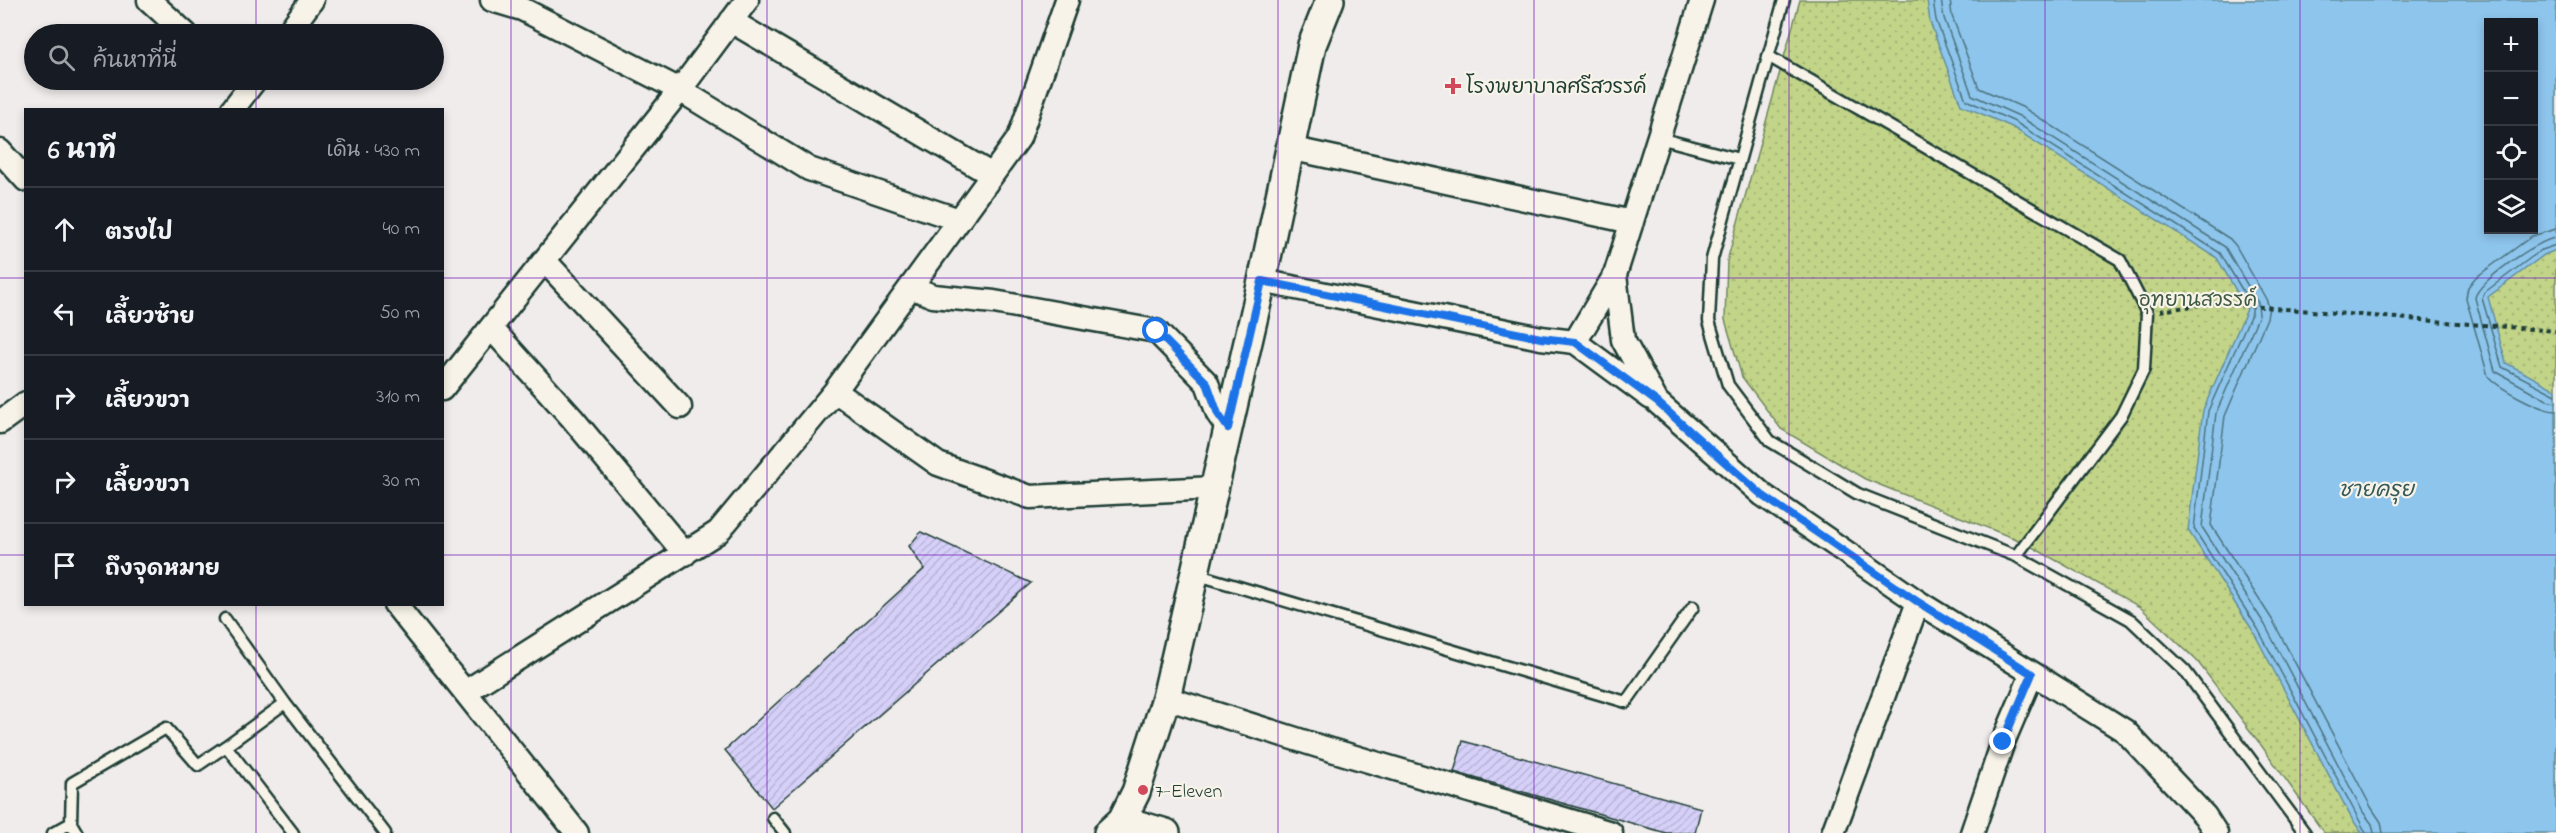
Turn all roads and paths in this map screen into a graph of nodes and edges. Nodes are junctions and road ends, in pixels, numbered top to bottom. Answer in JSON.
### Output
{"nodes":[{"id":1,"x":149,"y":0,"type":"edge"},
{"id":2,"x":312,"y":0,"type":"edge"},
{"id":3,"x":492,"y":0,"type":"edge"},
{"id":4,"x":747,"y":0,"type":"edge"},
{"id":5,"x":1067,"y":0,"type":"edge"},
{"id":6,"x":1330,"y":0,"type":"edge"},
{"id":7,"x":1702,"y":0,"type":"edge"},
{"id":8,"x":1784,"y":0,"type":"edge"},
{"id":9,"x":530,"y":6,"type":"edge"},
{"id":10,"x":731,"y":21,"type":"junction"},
{"id":11,"x":175,"y":24,"type":"edge"},
{"id":12,"x":294,"y":24,"type":"edge"},
{"id":13,"x":1768,"y":57,"type":"junction"},
{"id":14,"x":247,"y":90,"type":"edge"},
{"id":15,"x":680,"y":90,"type":"junction"},
{"id":16,"x":234,"y":108,"type":"edge"},
{"id":17,"x":1659,"y":138,"type":"junction"},
{"id":18,"x":1289,"y":148,"type":"junction"},
{"id":19,"x":0,"y":151,"type":"edge"},
{"id":20,"x":1739,"y":159,"type":"junction"},
{"id":21,"x":992,"y":176,"type":"junction"},
{"id":22,"x":24,"y":178,"type":"edge"},
{"id":23,"x":959,"y":220,"type":"junction"},
{"id":24,"x":1632,"y":222,"type":"junction"},
{"id":25,"x":545,"y":261,"type":"junction"},
{"id":26,"x":1615,"y":276,"type":"junction"},
{"id":27,"x":1262,"y":281,"type":"junction"},
{"id":28,"x":911,"y":287,"type":"junction"},
{"id":29,"x":2147,"y":313,"type":"junction"},
{"id":30,"x":492,"y":328,"type":"junction"},
{"id":31,"x":2556,"y":331,"type":"edge"},
{"id":32,"x":1575,"y":342,"type":"junction"},
{"id":33,"x":444,"y":387,"type":"edge"},
{"id":34,"x":835,"y":391,"type":"junction"},
{"id":35,"x":1657,"y":402,"type":"junction"},
{"id":36,"x":24,"y":404,"type":"edge"},
{"id":37,"x":680,"y":407,"type":"dead end"},
{"id":38,"x":0,"y":422,"type":"edge"},
{"id":39,"x":1228,"y":428,"type":"junction"},
{"id":40,"x":1214,"y":488,"type":"junction"},
{"id":41,"x":685,"y":554,"type":"junction"},
{"id":42,"x":2016,"y":556,"type":"junction"},
{"id":43,"x":1195,"y":574,"type":"junction"},
{"id":44,"x":1918,"y":602,"type":"junction"},
{"id":45,"x":397,"y":606,"type":"edge"},
{"id":46,"x":1693,"y":608,"type":"dead end"},
{"id":47,"x":225,"y":619,"type":"dead end"},
{"id":48,"x":2032,"y":674,"type":"junction"},
{"id":49,"x":465,"y":692,"type":"junction"},
{"id":50,"x":1166,"y":698,"type":"junction"},
{"id":51,"x":285,"y":703,"type":"junction"},
{"id":52,"x":226,"y":746,"type":"junction"},
{"id":53,"x":773,"y":818,"type":"dead end"},
{"id":54,"x":74,"y":828,"type":"edge"},
{"id":55,"x":1137,"y":829,"type":"edge"},
{"id":56,"x":53,"y":833,"type":"edge"},
{"id":57,"x":293,"y":833,"type":"edge"},
{"id":58,"x":385,"y":833,"type":"edge"},
{"id":59,"x":578,"y":833,"type":"edge"},
{"id":60,"x":785,"y":833,"type":"edge"},
{"id":61,"x":1611,"y":833,"type":"edge"},
{"id":62,"x":1833,"y":833,"type":"edge"},
{"id":63,"x":1972,"y":833,"type":"edge"},
{"id":64,"x":2216,"y":833,"type":"edge"},
{"id":65,"x":2305,"y":833,"type":"edge"}],
"edges":[{"from":1,"to":11,"type":"street"},
{"from":2,"to":12,"type":"street"},
{"from":3,"to":9,"type":"street"},
{"from":4,"to":10,"type":"street"},
{"from":5,"to":21,"type":"street"},
{"from":6,"to":18,"type":"street"},
{"from":7,"to":17,"type":"street"},
{"from":8,"to":13,"type":"lane"},
{"from":9,"to":15,"type":"street"},
{"from":10,"to":15,"type":"street"},
{"from":10,"to":21,"type":"street"},
{"from":13,"to":20,"type":"lane"},
{"from":13,"to":29,"type":"lane"},
{"from":14,"to":16,"type":"street"},
{"from":15,"to":23,"type":"street"},
{"from":15,"to":25,"type":"street"},
{"from":17,"to":20,"type":"lane"},
{"from":17,"to":24,"type":"street"},
{"from":18,"to":24,"type":"street"},
{"from":18,"to":27,"type":"street"},
{"from":19,"to":22,"type":"street"},
{"from":20,"to":42,"type":"lane"},
{"from":21,"to":23,"type":"street"},
{"from":23,"to":28,"type":"street"},
{"from":24,"to":26,"type":"street"},
{"from":25,"to":30,"type":"street"},
{"from":25,"to":37,"type":"street"},
{"from":26,"to":32,"type":"street"},
{"from":26,"to":35,"type":"street"},
{"from":27,"to":32,"type":"street"},
{"from":27,"to":39,"type":"street"},
{"from":28,"to":34,"type":"street"},
{"from":28,"to":39,"type":"street"},
{"from":29,"to":31,"type":"path"},
{"from":29,"to":42,"type":"lane"},
{"from":30,"to":33,"type":"street"},
{"from":30,"to":41,"type":"street"},
{"from":32,"to":35,"type":"street"},
{"from":34,"to":40,"type":"street"},
{"from":34,"to":41,"type":"street"},
{"from":35,"to":44,"type":"street"},
{"from":36,"to":38,"type":"street"},
{"from":39,"to":40,"type":"street"},
{"from":40,"to":43,"type":"street"},
{"from":41,"to":49,"type":"street"},
{"from":42,"to":65,"type":"lane"},
{"from":43,"to":46,"type":"lane"},
{"from":43,"to":50,"type":"street"},
{"from":44,"to":48,"type":"street"},
{"from":44,"to":62,"type":"street"},
{"from":45,"to":49,"type":"street"},
{"from":47,"to":51,"type":"lane"},
{"from":48,"to":63,"type":"street"},
{"from":48,"to":64,"type":"street"},
{"from":49,"to":59,"type":"street"},
{"from":50,"to":55,"type":"street"},
{"from":50,"to":61,"type":"street"},
{"from":51,"to":52,"type":"lane"},
{"from":51,"to":58,"type":"lane"},
{"from":52,"to":54,"type":"lane"},
{"from":52,"to":57,"type":"lane"},
{"from":53,"to":60,"type":"lane"},
{"from":54,"to":56,"type":"lane"}]}
